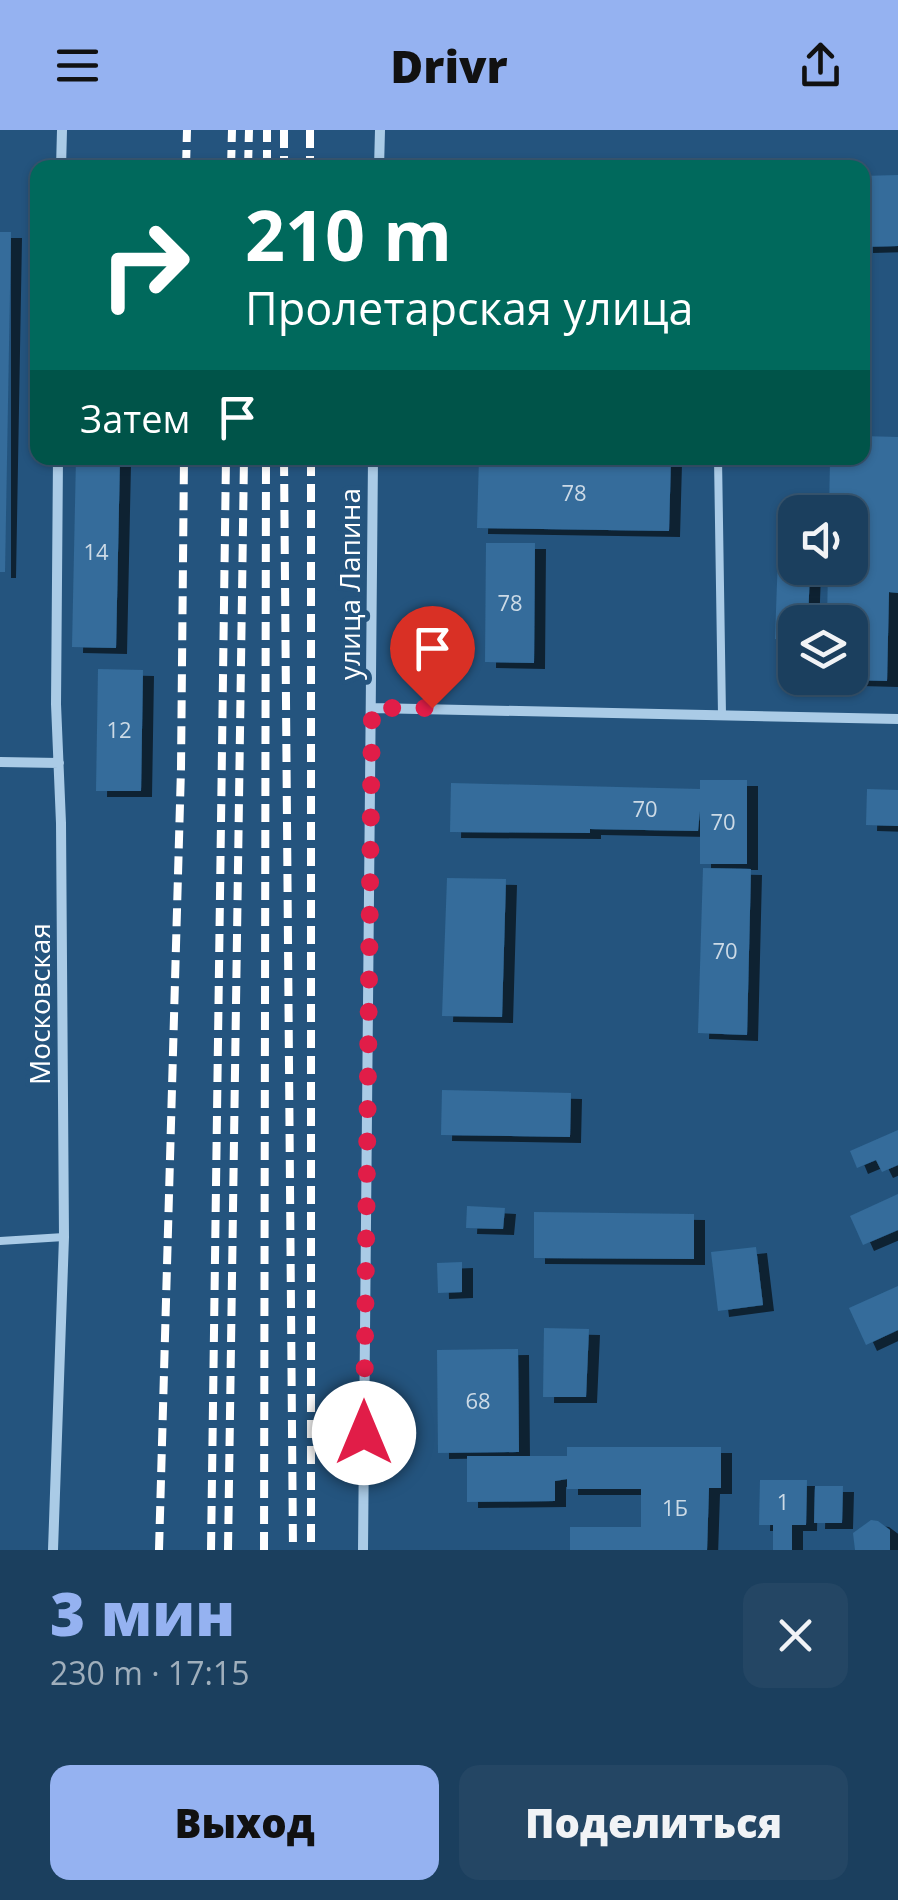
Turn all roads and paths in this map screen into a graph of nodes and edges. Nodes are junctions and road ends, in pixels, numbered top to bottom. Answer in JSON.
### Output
{"nodes":[{"id":1,"x":62,"y":130,"type":"edge"},
{"id":2,"x":380,"y":130,"type":"edge"},
{"id":3,"x":61,"y":160,"type":"edge"},
{"id":4,"x":379,"y":160,"type":"edge"},
{"id":5,"x":58,"y":465,"type":"edge"},
{"id":6,"x":373,"y":465,"type":"edge"},
{"id":7,"x":718,"y":465,"type":"edge"},
{"id":8,"x":372,"y":708,"type":"junction"},
{"id":9,"x":722,"y":715,"type":"junction"},
{"id":10,"x":898,"y":719,"type":"edge"},
{"id":11,"x":0,"y":762,"type":"edge"},
{"id":12,"x":59,"y":763,"type":"junction"},
{"id":13,"x":64,"y":1237,"type":"junction"},
{"id":14,"x":0,"y":1241,"type":"edge"},
{"id":15,"x":53,"y":1550,"type":"edge"},
{"id":16,"x":363,"y":1550,"type":"edge"}],
"edges":[{"from":1,"to":3,"type":"street"},
{"from":2,"to":4,"type":"street"},
{"from":5,"to":12,"type":"street","name":"Московская"},
{"from":6,"to":8,"type":"street","name":"улица Лапина"},
{"from":7,"to":9,"type":"lane"},
{"from":8,"to":9,"type":"street"},
{"from":8,"to":16,"type":"street","name":"улица Лапина"},
{"from":9,"to":10,"type":"street"},
{"from":11,"to":12,"type":"street"},
{"from":12,"to":13,"type":"street","name":"Московская"},
{"from":13,"to":14,"type":"lane"},
{"from":13,"to":15,"type":"street","name":"Московская"}]}
